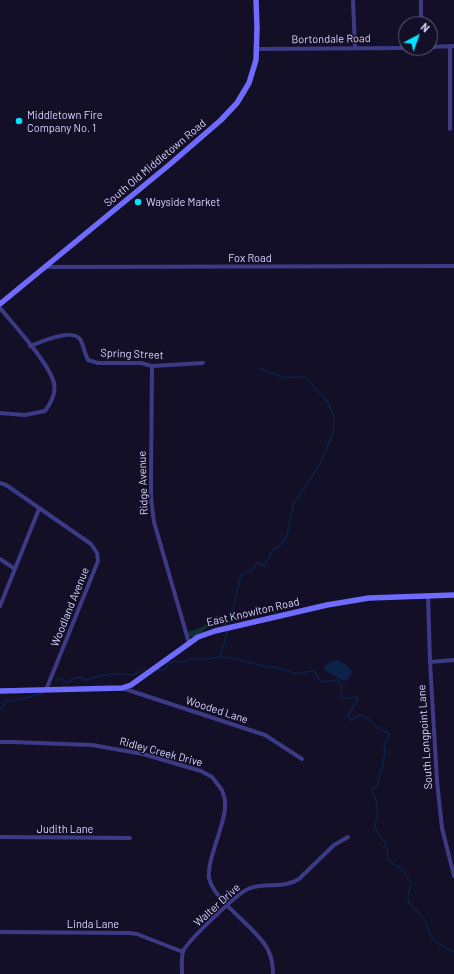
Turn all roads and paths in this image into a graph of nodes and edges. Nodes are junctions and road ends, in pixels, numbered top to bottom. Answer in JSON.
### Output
{"nodes":[{"id":1,"x":256,"y":0,"type":"edge"},
{"id":2,"x":353,"y":0,"type":"edge"},
{"id":3,"x":421,"y":0,"type":"edge"},
{"id":4,"x":421,"y":16,"type":"edge"},
{"id":5,"x":452,"y":46,"type":"edge"},
{"id":6,"x":438,"y":47,"type":"edge"},
{"id":7,"x":355,"y":48,"type":"junction"},
{"id":8,"x":398,"y":48,"type":"edge"},
{"id":9,"x":256,"y":49,"type":"junction"},
{"id":10,"x":450,"y":129,"type":"dead end"},
{"id":11,"x":454,"y":266,"type":"edge"},
{"id":12,"x":46,"y":267,"type":"junction"},
{"id":13,"x":0,"y":304,"type":"edge"},
{"id":14,"x":0,"y":308,"type":"edge"},
{"id":15,"x":30,"y":346,"type":"junction"},
{"id":16,"x":203,"y":363,"type":"dead end"},
{"id":17,"x":152,"y":366,"type":"junction"},
{"id":18,"x":0,"y":413,"type":"edge"},
{"id":19,"x":0,"y":483,"type":"edge"},
{"id":20,"x":39,"y":509,"type":"junction"},
{"id":21,"x":0,"y":559,"type":"edge"},
{"id":22,"x":15,"y":569,"type":"junction"},
{"id":23,"x":428,"y":595,"type":"junction"},
{"id":24,"x":454,"y":595,"type":"edge"},
{"id":25,"x":0,"y":606,"type":"edge"},
{"id":26,"x":189,"y":643,"type":"junction"},
{"id":27,"x":454,"y":660,"type":"edge"},
{"id":28,"x":430,"y":662,"type":"junction"},
{"id":29,"x":122,"y":688,"type":"junction"},
{"id":30,"x":46,"y":690,"type":"junction"},
{"id":31,"x":0,"y":691,"type":"edge"},
{"id":32,"x":0,"y":742,"type":"edge"},
{"id":33,"x":302,"y":758,"type":"dead end"},
{"id":34,"x":348,"y":837,"type":"dead end"},
{"id":35,"x":0,"y":838,"type":"edge"},
{"id":36,"x":130,"y":838,"type":"dead end"},
{"id":37,"x":454,"y":876,"type":"edge"},
{"id":38,"x":227,"y":906,"type":"junction"},
{"id":39,"x":0,"y":932,"type":"edge"},
{"id":40,"x":183,"y":952,"type":"junction"},
{"id":41,"x":182,"y":974,"type":"edge"},
{"id":42,"x":273,"y":974,"type":"edge"}],
"edges":[{"from":1,"to":9,"type":"main road","name":"South Old Middletown Road"},
{"from":2,"to":7,"type":"street"},
{"from":3,"to":4,"type":"street"},
{"from":5,"to":6,"type":"street"},
{"from":5,"to":10,"type":"street"},
{"from":7,"to":8,"type":"street","name":"Bortondale Road"},
{"from":7,"to":9,"type":"street","name":"Bortondale Road"},
{"from":9,"to":12,"type":"main road","name":"South Old Middletown Road"},
{"from":11,"to":12,"type":"street","name":"Fox Road"},
{"from":12,"to":13,"type":"main road","name":"South Old Middletown Road"},
{"from":14,"to":15,"type":"street"},
{"from":15,"to":17,"type":"street","name":"Spring Street"},
{"from":15,"to":18,"type":"street"},
{"from":16,"to":17,"type":"street","name":"Spring Street"},
{"from":17,"to":26,"type":"street","name":"Ridge Avenue"},
{"from":19,"to":20,"type":"street","name":"Woodland Avenue"},
{"from":20,"to":22,"type":"street"},
{"from":20,"to":30,"type":"street","name":"Woodland Avenue"},
{"from":21,"to":22,"type":"street"},
{"from":22,"to":25,"type":"street"},
{"from":23,"to":24,"type":"main road","name":"East Knowlton Road"},
{"from":23,"to":26,"type":"main road","name":"East Knowlton Road"},
{"from":23,"to":28,"type":"street","name":"South Longpoint Lane"},
{"from":26,"to":29,"type":"main road","name":"East Knowlton Road"},
{"from":27,"to":28,"type":"street"},
{"from":28,"to":37,"type":"street","name":"South Longpoint Lane"},
{"from":29,"to":30,"type":"main road","name":"East Knowlton Road"},
{"from":29,"to":33,"type":"street","name":"Wooded Lane"},
{"from":30,"to":31,"type":"main road","name":"East Knowlton Road"},
{"from":32,"to":38,"type":"street","name":"Ridley Creek Drive"},
{"from":34,"to":38,"type":"street","name":"Walter Drive"},
{"from":35,"to":36,"type":"street","name":"Judith Lane"},
{"from":38,"to":40,"type":"street","name":"Walter Drive"},
{"from":38,"to":42,"type":"street","name":"Ridley Creek Drive"},
{"from":39,"to":40,"type":"street","name":"Linda Lane"},
{"from":40,"to":41,"type":"street"}]}
